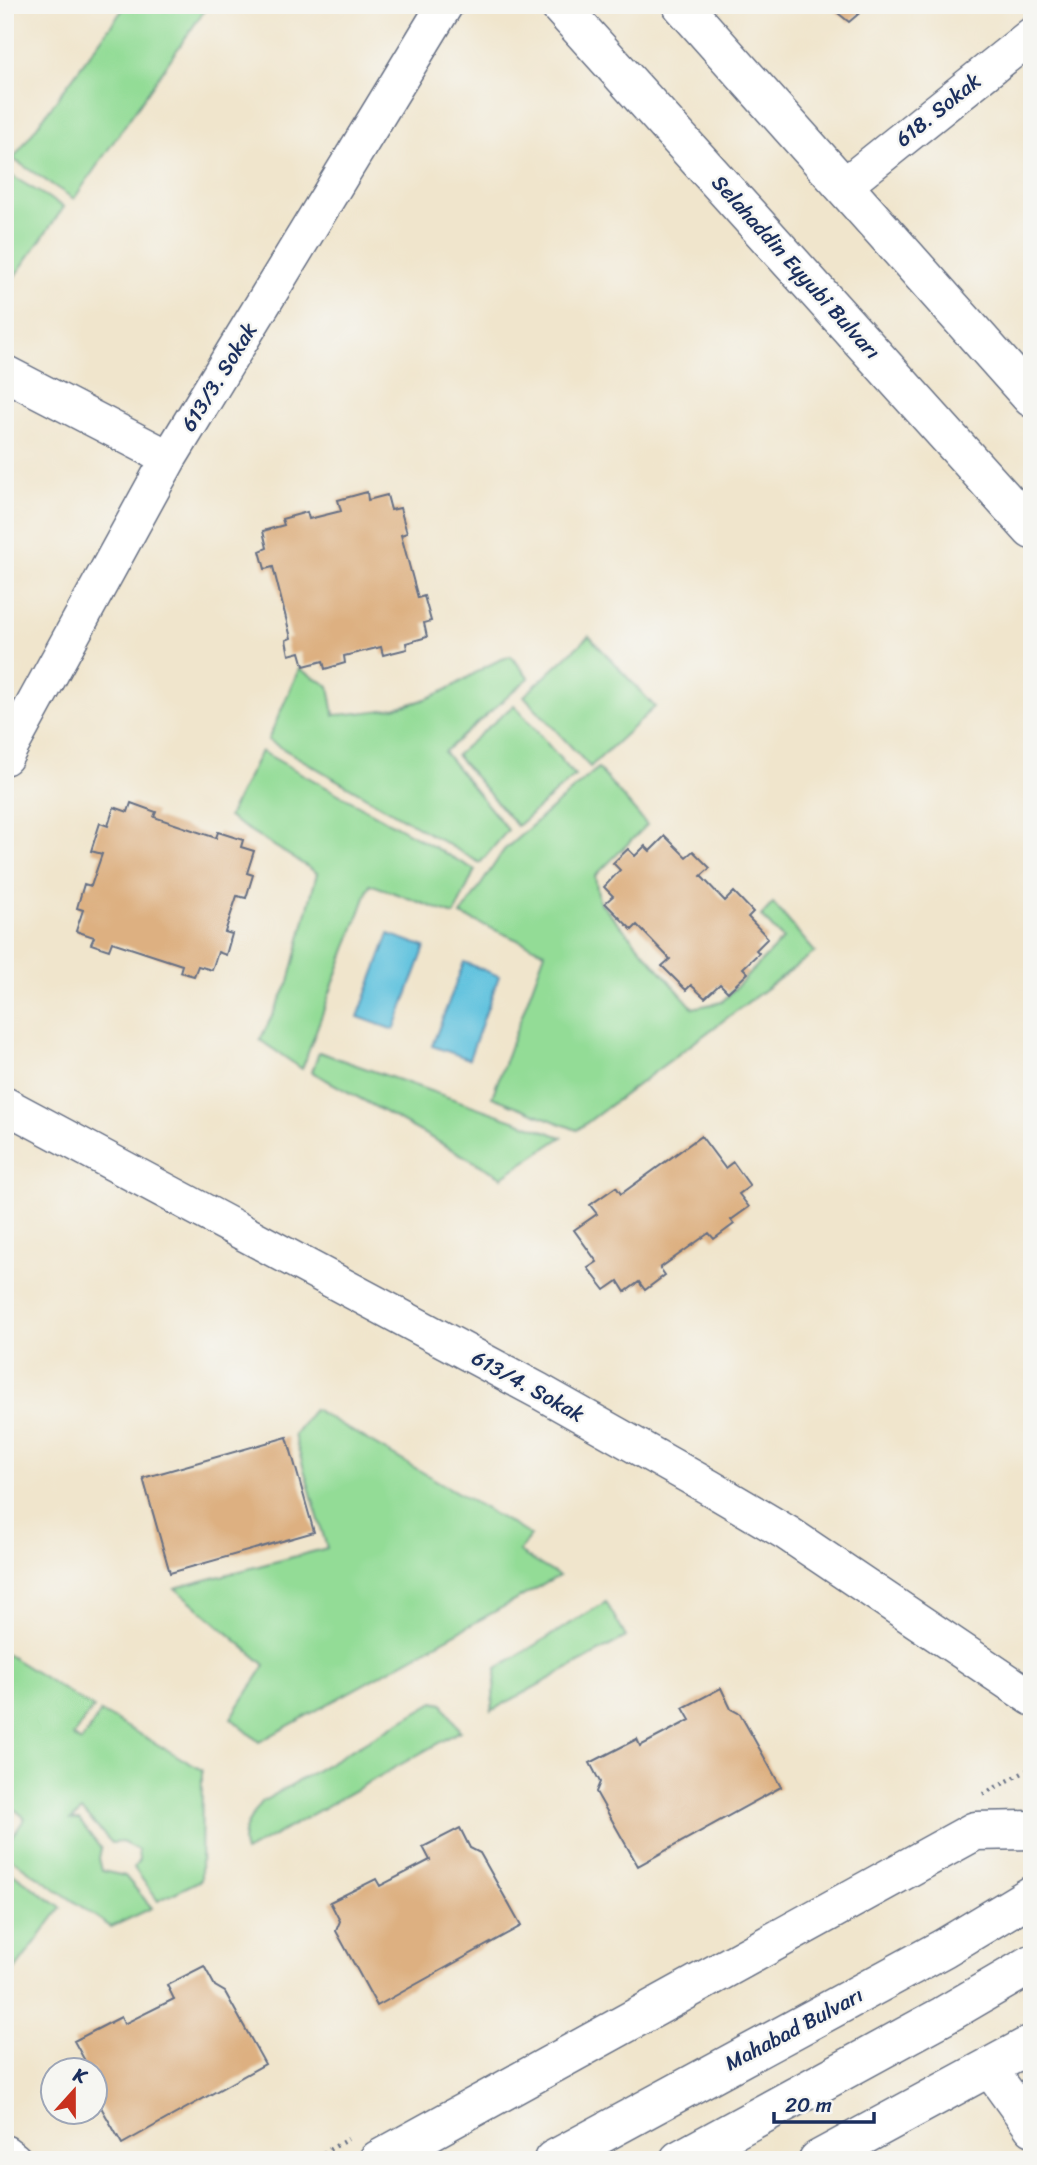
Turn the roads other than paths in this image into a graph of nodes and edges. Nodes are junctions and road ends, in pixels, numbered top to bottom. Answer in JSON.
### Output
{"nodes":[{"id":1,"x":445,"y":5,"type":"edge"},
{"id":2,"x":559,"y":5,"type":"edge"},
{"id":3,"x":682,"y":5,"type":"edge"},
{"id":4,"x":1032,"y":35,"type":"edge"},
{"id":5,"x":845,"y":185,"type":"junction"},
{"id":6,"x":5,"y":373,"type":"edge"},
{"id":7,"x":1032,"y":398,"type":"edge"},
{"id":8,"x":169,"y":458,"type":"junction"},
{"id":9,"x":1032,"y":530,"type":"edge"},
{"id":10,"x":5,"y":757,"type":"edge"},
{"id":11,"x":5,"y":1105,"type":"edge"},
{"id":12,"x":1032,"y":1698,"type":"edge"},
{"id":13,"x":1032,"y":1830,"type":"edge"},
{"id":14,"x":1032,"y":1895,"type":"edge"},
{"id":15,"x":1032,"y":1964,"type":"edge"},
{"id":16,"x":1032,"y":2044,"type":"edge"},
{"id":17,"x":988,"y":2067,"type":"junction"},
{"id":18,"x":1032,"y":2128,"type":"edge"},
{"id":19,"x":5,"y":2154,"type":"edge"},
{"id":20,"x":13,"y":2160,"type":"edge"},
{"id":21,"x":378,"y":2160,"type":"edge"},
{"id":22,"x":553,"y":2160,"type":"edge"},
{"id":23,"x":679,"y":2160,"type":"edge"},
{"id":24,"x":818,"y":2160,"type":"edge"}],
"edges":[{"from":1,"to":8,"type":"street","name":"613/3. Sokak"},
{"from":2,"to":9,"type":"main road","name":"Selahaddin Eyyubi Bulvarı"},
{"from":3,"to":5,"type":"main road"},
{"from":4,"to":5,"type":"street","name":"618. Sokak"},
{"from":5,"to":7,"type":"main road"},
{"from":6,"to":8,"type":"street"},
{"from":8,"to":10,"type":"street","name":"613/3. Sokak"},
{"from":11,"to":12,"type":"street","name":"613/4. Sokak"},
{"from":13,"to":21,"type":"main road"},
{"from":14,"to":22,"type":"main road","name":"Mahabad Bulvarı"},
{"from":15,"to":23,"type":"main road"},
{"from":16,"to":17,"type":"main road"},
{"from":17,"to":18,"type":"street"},
{"from":17,"to":24,"type":"main road"},
{"from":19,"to":20,"type":"street"}]}
